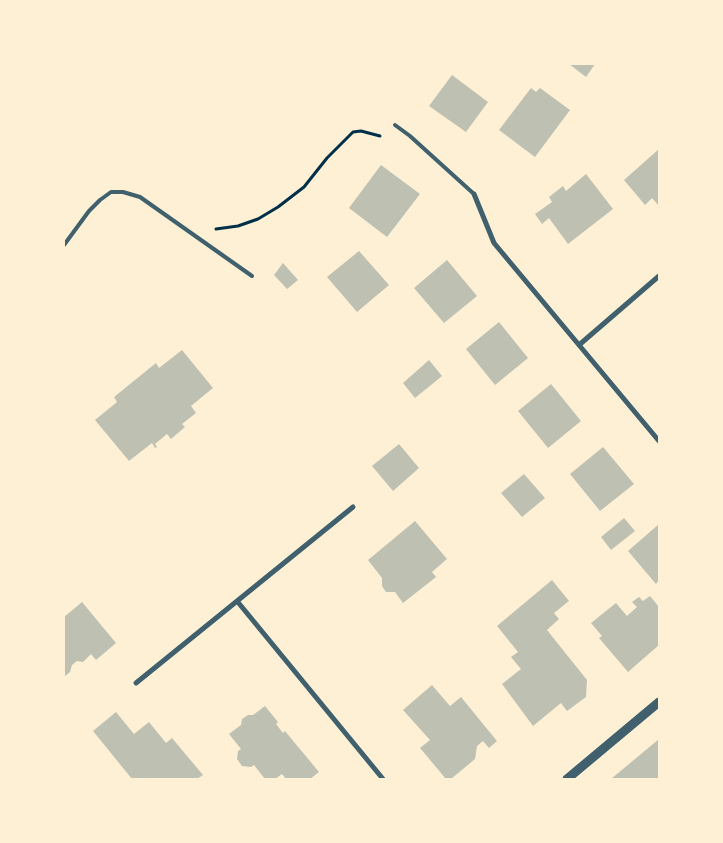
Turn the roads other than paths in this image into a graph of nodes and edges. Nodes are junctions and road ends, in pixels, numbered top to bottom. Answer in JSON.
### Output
{"nodes":[{"id":1,"x":395,"y":125,"type":"dead end"},
{"id":2,"x":474,"y":194,"type":"joint"},
{"id":3,"x":64,"y":245,"type":"edge"},
{"id":4,"x":252,"y":276,"type":"dead end"},
{"id":5,"x":659,"y":276,"type":"edge"},
{"id":6,"x":579,"y":345,"type":"junction"},
{"id":7,"x":659,"y":441,"type":"edge"},
{"id":8,"x":352,"y":507,"type":"dead end"},
{"id":9,"x":237,"y":601,"type":"junction"},
{"id":10,"x":136,"y":684,"type":"dead end"},
{"id":11,"x":659,"y":702,"type":"edge"},
{"id":12,"x":384,"y":779,"type":"edge"},
{"id":13,"x":567,"y":779,"type":"edge"}],
"edges":[{"from":1,"to":2,"type":"lane"},
{"from":2,"to":6,"type":"street"},
{"from":3,"to":4,"type":"lane"},
{"from":5,"to":6,"type":"street"},
{"from":6,"to":7,"type":"street"},
{"from":8,"to":9,"type":"street"},
{"from":9,"to":10,"type":"street"},
{"from":9,"to":12,"type":"street"},
{"from":11,"to":13,"type":"street"}]}
